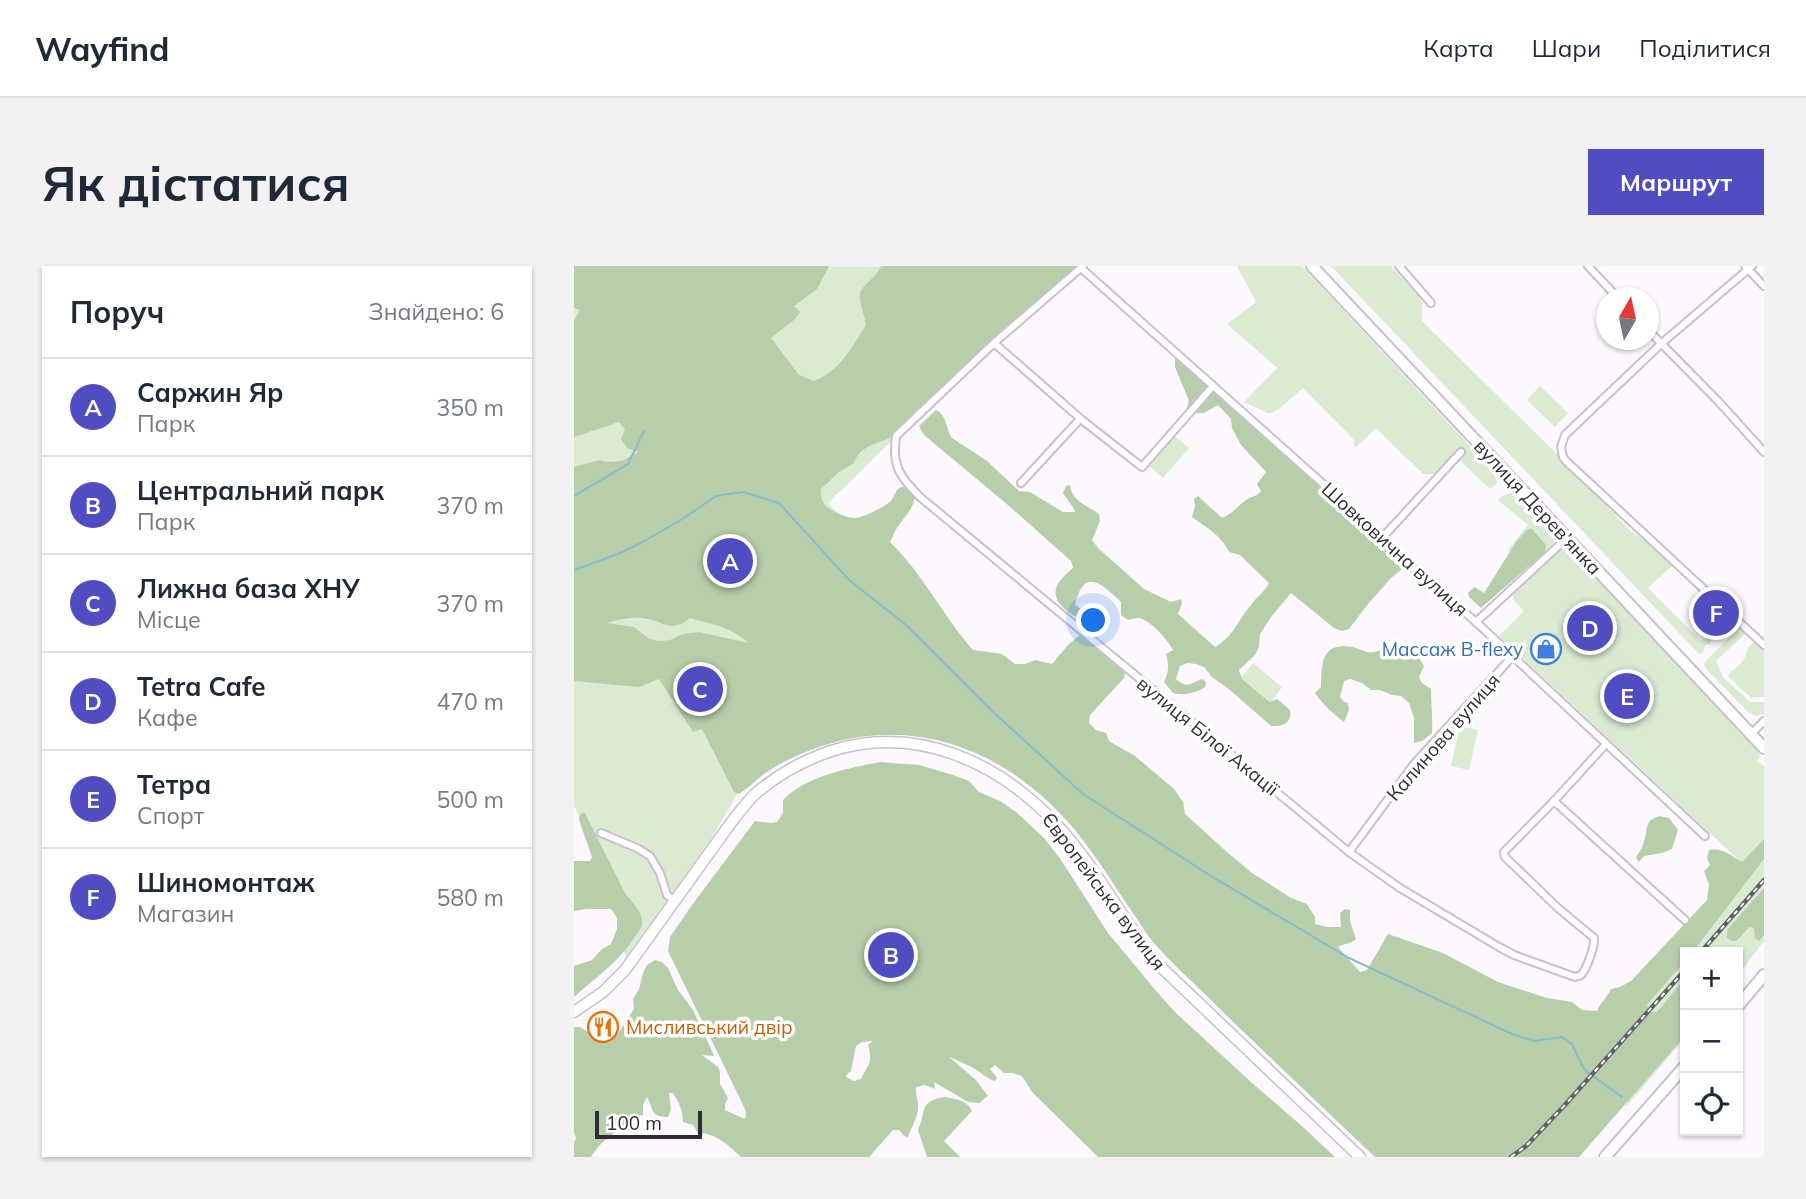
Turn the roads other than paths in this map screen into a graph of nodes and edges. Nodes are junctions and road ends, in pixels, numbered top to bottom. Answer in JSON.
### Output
{"nodes":[{"id":1,"x":1312,"y":266,"type":"edge"},
{"id":2,"x":1399,"y":266,"type":"edge"},
{"id":3,"x":1588,"y":266,"type":"edge"},
{"id":4,"x":1082,"y":267,"type":"edge"},
{"id":5,"x":1748,"y":267,"type":"edge"},
{"id":6,"x":1764,"y":286,"type":"edge"},
{"id":7,"x":1608,"y":287,"type":"edge"},
{"id":8,"x":1431,"y":303,"type":"dead end"},
{"id":9,"x":1659,"y":341,"type":"edge"},
{"id":10,"x":994,"y":343,"type":"junction"},
{"id":11,"x":1662,"y":344,"type":"junction"},
{"id":12,"x":1213,"y":386,"type":"junction"},
{"id":13,"x":1080,"y":419,"type":"junction"},
{"id":14,"x":1461,"y":452,"type":"dead end"},
{"id":15,"x":1764,"y":452,"type":"edge"},
{"id":16,"x":1021,"y":483,"type":"dead end"},
{"id":17,"x":1568,"y":537,"type":"junction"},
{"id":18,"x":1382,"y":538,"type":"junction"},
{"id":19,"x":1476,"y":622,"type":"junction"},
{"id":20,"x":1764,"y":645,"type":"edge"},
{"id":21,"x":1512,"y":657,"type":"junction"},
{"id":22,"x":1764,"y":722,"type":"edge"},
{"id":23,"x":1751,"y":734,"type":"junction"},
{"id":24,"x":1606,"y":744,"type":"junction"},
{"id":25,"x":1764,"y":748,"type":"edge"},
{"id":26,"x":1554,"y":801,"type":"junction"},
{"id":27,"x":601,"y":833,"type":"dead end"},
{"id":28,"x":1704,"y":836,"type":"dead end"},
{"id":29,"x":1349,"y":852,"type":"junction"},
{"id":30,"x":675,"y":901,"type":"junction"},
{"id":31,"x":1685,"y":920,"type":"dead end"},
{"id":32,"x":1764,"y":975,"type":"edge"},
{"id":33,"x":1743,"y":1000,"type":"edge"},
{"id":34,"x":574,"y":1012,"type":"edge"},
{"id":35,"x":1680,"y":1072,"type":"edge"},
{"id":36,"x":1360,"y":1157,"type":"edge"},
{"id":37,"x":1605,"y":1157,"type":"edge"}],
"edges":[{"from":1,"to":17,"type":"main road","name":"вулиця Дерев’янка"},
{"from":2,"to":8,"type":"street"},
{"from":3,"to":7,"type":"street"},
{"from":4,"to":10,"type":"street"},
{"from":4,"to":12,"type":"street","name":"Шовковична вулиця"},
{"from":5,"to":6,"type":"street"},
{"from":5,"to":11,"type":"street"},
{"from":9,"to":11,"type":"street"},
{"from":10,"to":13,"type":"street"},
{"from":10,"to":29,"type":"street","name":"вулиця Білої Акації"},
{"from":11,"to":15,"type":"street"},
{"from":11,"to":20,"type":"street"},
{"from":12,"to":13,"type":"street"},
{"from":12,"to":18,"type":"street","name":"Шовковична вулиця"},
{"from":13,"to":16,"type":"street"},
{"from":14,"to":18,"type":"street"},
{"from":17,"to":19,"type":"street"},
{"from":17,"to":23,"type":"main road","name":"вулиця Дерев’янка"},
{"from":18,"to":19,"type":"street","name":"Шовковична вулиця"},
{"from":19,"to":21,"type":"street","name":"Шовковична вулиця"},
{"from":21,"to":24,"type":"street","name":"Шовковична вулиця"},
{"from":21,"to":29,"type":"street","name":"Калинова вулиця"},
{"from":22,"to":23,"type":"street"},
{"from":23,"to":25,"type":"main road","name":"вулиця Дерев’янка"},
{"from":24,"to":26,"type":"street"},
{"from":24,"to":28,"type":"street","name":"Шовковична вулиця"},
{"from":26,"to":29,"type":"street","name":"вулиця Білої Акації"},
{"from":26,"to":31,"type":"street"},
{"from":27,"to":30,"type":"street"},
{"from":30,"to":34,"type":"main road","name":"Європейська вулиця"},
{"from":30,"to":36,"type":"main road","name":"Європейська вулиця"},
{"from":32,"to":33,"type":"main road"},
{"from":35,"to":37,"type":"main road"}]}
